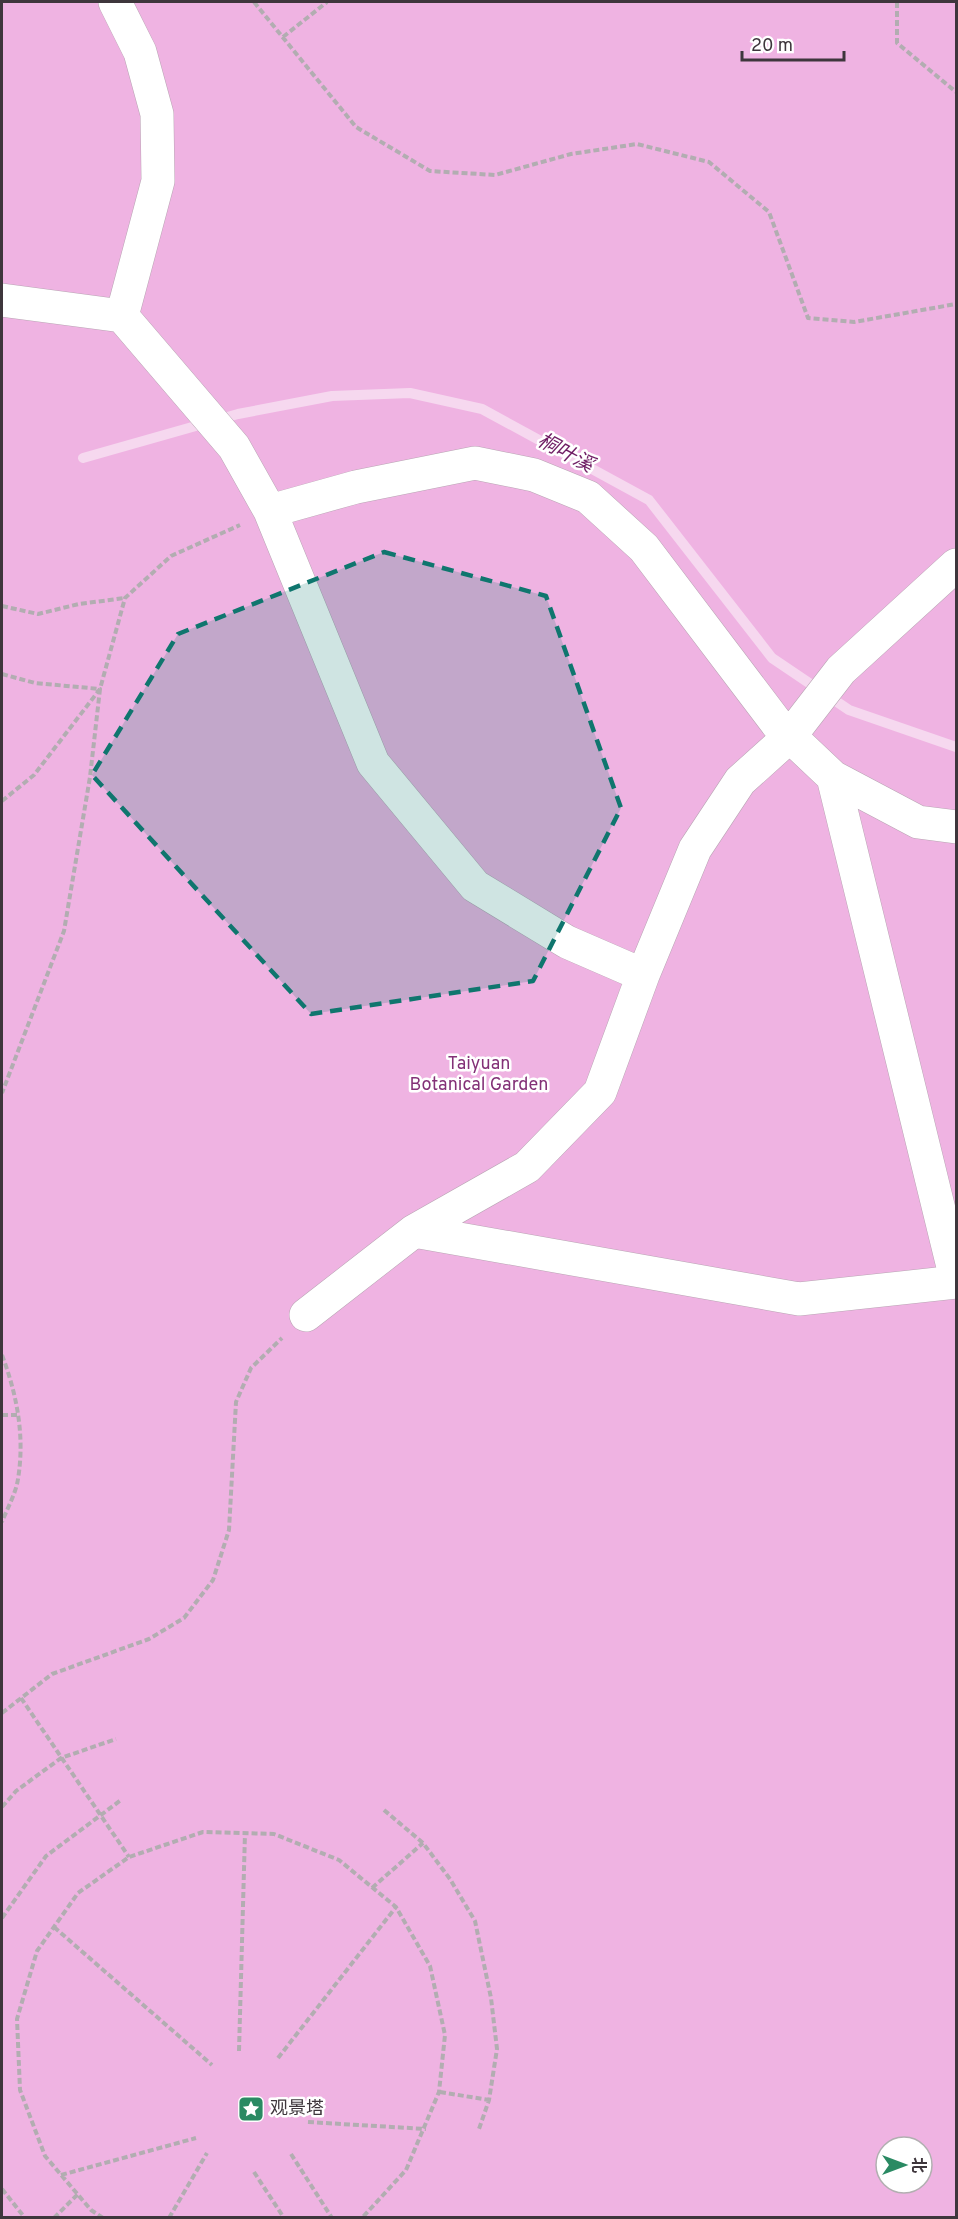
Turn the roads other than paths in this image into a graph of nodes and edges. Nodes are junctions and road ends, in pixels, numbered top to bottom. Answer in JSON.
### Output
{"nodes":[{"id":1,"x":115,"y":2,"type":"edge"},
{"id":2,"x":2,"y":300,"type":"edge"},
{"id":3,"x":122,"y":316,"type":"junction"},
{"id":4,"x":270,"y":511,"type":"junction"},
{"id":5,"x":957,"y":565,"type":"edge"},
{"id":6,"x":798,"y":727,"type":"junction"},
{"id":7,"x":833,"y":777,"type":"junction"},
{"id":8,"x":957,"y":827,"type":"edge"},
{"id":9,"x":643,"y":975,"type":"junction"},
{"id":10,"x":414,"y":1231,"type":"junction"},
{"id":11,"x":957,"y":1281,"type":"edge"},
{"id":12,"x":306,"y":1315,"type":"road end"}],
"edges":[{"from":1,"to":3,"type":"lane"},
{"from":2,"to":3,"type":"lane"},
{"from":3,"to":4,"type":"lane"},
{"from":4,"to":6,"type":"lane"},
{"from":4,"to":9,"type":"lane"},
{"from":5,"to":6,"type":"lane"},
{"from":6,"to":7,"type":"lane"},
{"from":6,"to":9,"type":"lane"},
{"from":7,"to":8,"type":"lane"},
{"from":7,"to":11,"type":"lane"},
{"from":9,"to":10,"type":"lane"},
{"from":10,"to":11,"type":"lane"},
{"from":10,"to":12,"type":"lane"}]}
